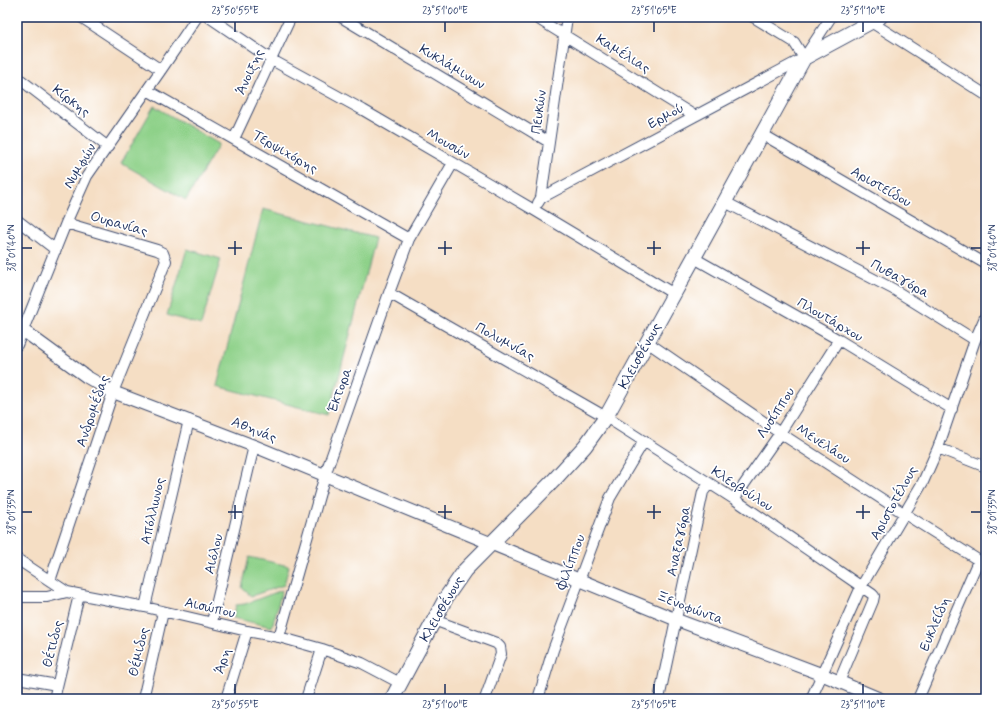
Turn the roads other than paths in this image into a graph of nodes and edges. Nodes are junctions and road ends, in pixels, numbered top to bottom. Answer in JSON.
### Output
{"nodes":[{"id":1,"x":81,"y":17,"type":"edge"},
{"id":2,"x":197,"y":17,"type":"edge"},
{"id":3,"x":208,"y":17,"type":"edge"},
{"id":4,"x":291,"y":17,"type":"edge"},
{"id":5,"x":341,"y":17,"type":"edge"},
{"id":6,"x":535,"y":17,"type":"edge"},
{"id":7,"x":567,"y":17,"type":"edge"},
{"id":8,"x":753,"y":17,"type":"edge"},
{"id":9,"x":831,"y":17,"type":"edge"},
{"id":10,"x":876,"y":19,"type":"edge"},
{"id":11,"x":565,"y":35,"type":"junction"},
{"id":12,"x":804,"y":58,"type":"junction"},
{"id":13,"x":272,"y":60,"type":"junction"},
{"id":14,"x":161,"y":70,"type":"junction"},
{"id":15,"x":17,"y":77,"type":"edge"},
{"id":16,"x":148,"y":90,"type":"junction"},
{"id":17,"x":986,"y":95,"type":"edge"},
{"id":18,"x":695,"y":116,"type":"junction"},
{"id":19,"x":762,"y":134,"type":"junction"},
{"id":20,"x":234,"y":139,"type":"junction"},
{"id":21,"x":549,"y":142,"type":"junction"},
{"id":22,"x":108,"y":147,"type":"junction"},
{"id":23,"x":453,"y":163,"type":"junction"},
{"id":24,"x":541,"y":198,"type":"junction"},
{"id":25,"x":724,"y":202,"type":"junction"},
{"id":26,"x":534,"y":210,"type":"junction"},
{"id":27,"x":17,"y":220,"type":"edge"},
{"id":28,"x":66,"y":223,"type":"junction"},
{"id":29,"x":409,"y":240,"type":"junction"},
{"id":30,"x":56,"y":250,"type":"junction"},
{"id":31,"x":163,"y":253,"type":"joint"},
{"id":32,"x":694,"y":258,"type":"junction"},
{"id":33,"x":986,"y":264,"type":"edge"},
{"id":34,"x":389,"y":293,"type":"junction"},
{"id":35,"x":674,"y":294,"type":"junction"},
{"id":36,"x":986,"y":315,"type":"edge"},
{"id":37,"x":20,"y":329,"type":"edge"},
{"id":38,"x":839,"y":340,"type":"junction"},
{"id":39,"x":975,"y":340,"type":"junction"},
{"id":40,"x":647,"y":342,"type":"junction"},
{"id":41,"x":17,"y":345,"type":"edge"},
{"id":42,"x":113,"y":392,"type":"junction"},
{"id":43,"x":952,"y":408,"type":"junction"},
{"id":44,"x":606,"y":416,"type":"junction"},
{"id":45,"x":189,"y":420,"type":"junction"},
{"id":46,"x":780,"y":433,"type":"junction"},
{"id":47,"x":644,"y":441,"type":"junction"},
{"id":48,"x":254,"y":446,"type":"junction"},
{"id":49,"x":938,"y":448,"type":"junction"},
{"id":50,"x":986,"y":467,"type":"edge"},
{"id":51,"x":325,"y":475,"type":"junction"},
{"id":52,"x":709,"y":484,"type":"junction"},
{"id":53,"x":734,"y":499,"type":"junction"},
{"id":54,"x":905,"y":514,"type":"junction"},
{"id":55,"x":490,"y":543,"type":"junction"},
{"id":56,"x":17,"y":559,"type":"edge"},
{"id":57,"x":982,"y":563,"type":"edge"},
{"id":58,"x":580,"y":579,"type":"junction"},
{"id":59,"x":50,"y":581,"type":"junction"},
{"id":60,"x":861,"y":587,"type":"junction"},
{"id":61,"x":66,"y":592,"type":"junction"},
{"id":62,"x":79,"y":595,"type":"junction"},
{"id":63,"x":17,"y":597,"type":"edge"},
{"id":64,"x":145,"y":607,"type":"junction"},
{"id":65,"x":163,"y":612,"type":"junction"},
{"id":66,"x":434,"y":620,"type":"junction"},
{"id":67,"x":677,"y":620,"type":"junction"},
{"id":68,"x":212,"y":622,"type":"junction"},
{"id":69,"x":247,"y":631,"type":"junction"},
{"id":70,"x":279,"y":637,"type":"junction"},
{"id":71,"x":322,"y":649,"type":"junction"},
{"id":72,"x":821,"y":674,"type":"junction"},
{"id":73,"x":17,"y":678,"type":"edge"},
{"id":74,"x":839,"y":682,"type":"junction"},
{"id":75,"x":400,"y":683,"type":"junction"},
{"id":76,"x":58,"y":685,"type":"junction"},
{"id":77,"x":54,"y":699,"type":"edge"},
{"id":78,"x":142,"y":699,"type":"edge"},
{"id":79,"x":226,"y":699,"type":"edge"},
{"id":80,"x":306,"y":699,"type":"edge"},
{"id":81,"x":392,"y":699,"type":"edge"},
{"id":82,"x":485,"y":699,"type":"edge"},
{"id":83,"x":538,"y":699,"type":"edge"},
{"id":84,"x":659,"y":699,"type":"edge"},
{"id":85,"x":811,"y":699,"type":"edge"},
{"id":86,"x":880,"y":699,"type":"edge"},
{"id":87,"x":918,"y":699,"type":"edge"}],
"edges":[{"from":1,"to":14,"type":"street"},
{"from":2,"to":14,"type":"street","name":"Νυμφών"},
{"from":3,"to":13,"type":"street","name":"Μουσών"},
{"from":4,"to":13,"type":"street","name":"Άνοιξης"},
{"from":5,"to":21,"type":"street","name":"Κυκλάμινων"},
{"from":6,"to":11,"type":"street","name":"Καμέλιας"},
{"from":7,"to":11,"type":"street","name":"Πευκών"},
{"from":8,"to":12,"type":"street"},
{"from":9,"to":12,"type":"street"},
{"from":10,"to":12,"type":"main road"},
{"from":10,"to":17,"type":"street"},
{"from":11,"to":18,"type":"street","name":"Καμέλιας"},
{"from":11,"to":21,"type":"street","name":"Πευκών"},
{"from":12,"to":18,"type":"street","name":"Ερμού"},
{"from":12,"to":19,"type":"main road","name":"Κλεισθένους"},
{"from":13,"to":20,"type":"street","name":"Άνοιξης"},
{"from":13,"to":23,"type":"street","name":"Μουσών"},
{"from":14,"to":16,"type":"street","name":"Νυμφών"},
{"from":15,"to":22,"type":"street","name":"Κίρκης"},
{"from":16,"to":20,"type":"street","name":"Τερψιχόρης"},
{"from":16,"to":22,"type":"street","name":"Νυμφών"},
{"from":18,"to":24,"type":"street","name":"Ερμού"},
{"from":19,"to":25,"type":"main road","name":"Κλεισθένους"},
{"from":19,"to":33,"type":"street","name":"Αριστείδου"},
{"from":20,"to":29,"type":"street","name":"Τερψιχόρης"},
{"from":21,"to":24,"type":"street","name":"Πευκών"},
{"from":22,"to":28,"type":"street","name":"Νυμφών"},
{"from":23,"to":26,"type":"street","name":"Μουσών"},
{"from":23,"to":29,"type":"street","name":"Έκτορα"},
{"from":24,"to":26,"type":"street","name":"Πευκών"},
{"from":25,"to":32,"type":"main road","name":"Κλεισθένους"},
{"from":25,"to":39,"type":"street","name":"Πυθαγόρα"},
{"from":26,"to":35,"type":"street","name":"Μουσών"},
{"from":27,"to":30,"type":"street"},
{"from":28,"to":30,"type":"street","name":"Νυμφών"},
{"from":28,"to":31,"type":"street","name":"Ουρανίας"},
{"from":29,"to":34,"type":"street","name":"Έκτορα"},
{"from":30,"to":37,"type":"street","name":"Νυμφών"},
{"from":31,"to":42,"type":"street","name":"Ανδρομέδας"},
{"from":32,"to":35,"type":"main road","name":"Κλεισθένους"},
{"from":32,"to":38,"type":"street","name":"Πλουτάρχου"},
{"from":34,"to":44,"type":"street","name":"Πολυμνίας"},
{"from":34,"to":51,"type":"street","name":"Έκτορα"},
{"from":35,"to":40,"type":"main road","name":"Κλεισθένους"},
{"from":36,"to":39,"type":"street","name":"Αριστοτέλους"},
{"from":37,"to":41,"type":"street","name":"Νυμφών"},
{"from":37,"to":42,"type":"street","name":"Αθηνάς"},
{"from":38,"to":43,"type":"street","name":"Πλουτάρχου"},
{"from":38,"to":46,"type":"street","name":"Λυσίππου"},
{"from":39,"to":43,"type":"street","name":"Αριστοτέλους"},
{"from":40,"to":44,"type":"main road","name":"Κλεισθένους"},
{"from":40,"to":46,"type":"street","name":"Μενελάου"},
{"from":42,"to":45,"type":"street","name":"Αθηνάς"},
{"from":42,"to":59,"type":"street","name":"Ανδρομέδας"},
{"from":43,"to":49,"type":"street","name":"Αριστοτέλους"},
{"from":44,"to":47,"type":"street","name":"Κλεοβούλου"},
{"from":44,"to":55,"type":"main road","name":"Κλεισθένους"},
{"from":45,"to":48,"type":"street","name":"Αθηνάς"},
{"from":45,"to":64,"type":"street","name":"Απόλλωνος"},
{"from":46,"to":53,"type":"street","name":"Λυσίππου"},
{"from":46,"to":54,"type":"street","name":"Μενελάου"},
{"from":47,"to":52,"type":"street","name":"Κλεοβούλου"},
{"from":47,"to":58,"type":"street","name":"Φιλίππου"},
{"from":48,"to":51,"type":"street","name":"Αθηνάς"},
{"from":48,"to":68,"type":"street","name":"Αιόλου"},
{"from":49,"to":50,"type":"street"},
{"from":49,"to":54,"type":"street","name":"Αριστοτέλους"},
{"from":51,"to":55,"type":"street","name":"Αθηνάς"},
{"from":51,"to":70,"type":"street","name":"Έκτορα"},
{"from":52,"to":53,"type":"street","name":"Κλεοβούλου"},
{"from":52,"to":67,"type":"street","name":"Αναξαγόρα"},
{"from":53,"to":60,"type":"street","name":"Κλεοβούλου"},
{"from":54,"to":57,"type":"street","name":"Μενελάου"},
{"from":54,"to":60,"type":"street","name":"Αριστοτέλους"},
{"from":55,"to":58,"type":"street","name":"Ξενοφώντα"},
{"from":55,"to":66,"type":"main road","name":"Κλεισθένους"},
{"from":56,"to":59,"type":"street","name":"Αισώπου"},
{"from":57,"to":87,"type":"street","name":"Ευκλείδη"},
{"from":58,"to":67,"type":"street","name":"Ξενοφώντα"},
{"from":58,"to":83,"type":"street","name":"Φιλίππου"},
{"from":59,"to":61,"type":"street","name":"Αισώπου"},
{"from":60,"to":72,"type":"street","name":"Αριστοτέλους"},
{"from":60,"to":74,"type":"street","name":"Κλεοβούλου"},
{"from":61,"to":62,"type":"street","name":"Αισώπου"},
{"from":61,"to":63,"type":"street"},
{"from":62,"to":64,"type":"street","name":"Αισώπου"},
{"from":62,"to":76,"type":"street","name":"Θέτιδος"},
{"from":64,"to":65,"type":"street","name":"Αισώπου"},
{"from":65,"to":68,"type":"street","name":"Αισώπου"},
{"from":65,"to":78,"type":"street","name":"Θέμιδος"},
{"from":66,"to":75,"type":"main road","name":"Κλεισθένους"},
{"from":66,"to":82,"type":"street"},
{"from":67,"to":72,"type":"street","name":"Ξενοφώντα"},
{"from":67,"to":84,"type":"street","name":"Αναξαγόρα"},
{"from":68,"to":69,"type":"street","name":"Αισώπου"},
{"from":69,"to":70,"type":"street","name":"Αισώπου"},
{"from":69,"to":79,"type":"street","name":"Άρη"},
{"from":70,"to":71,"type":"street","name":"Αισώπου"},
{"from":71,"to":75,"type":"street","name":"Αισώπου"},
{"from":71,"to":80,"type":"street"},
{"from":72,"to":74,"type":"street","name":"Ξενοφώντα"},
{"from":72,"to":85,"type":"street","name":"Αριστοτέλους"},
{"from":73,"to":76,"type":"street"},
{"from":74,"to":86,"type":"street","name":"Ξενοφώντα"},
{"from":75,"to":81,"type":"main road","name":"Κλεισθένους"},
{"from":76,"to":77,"type":"street","name":"Θέτιδος"}]}
